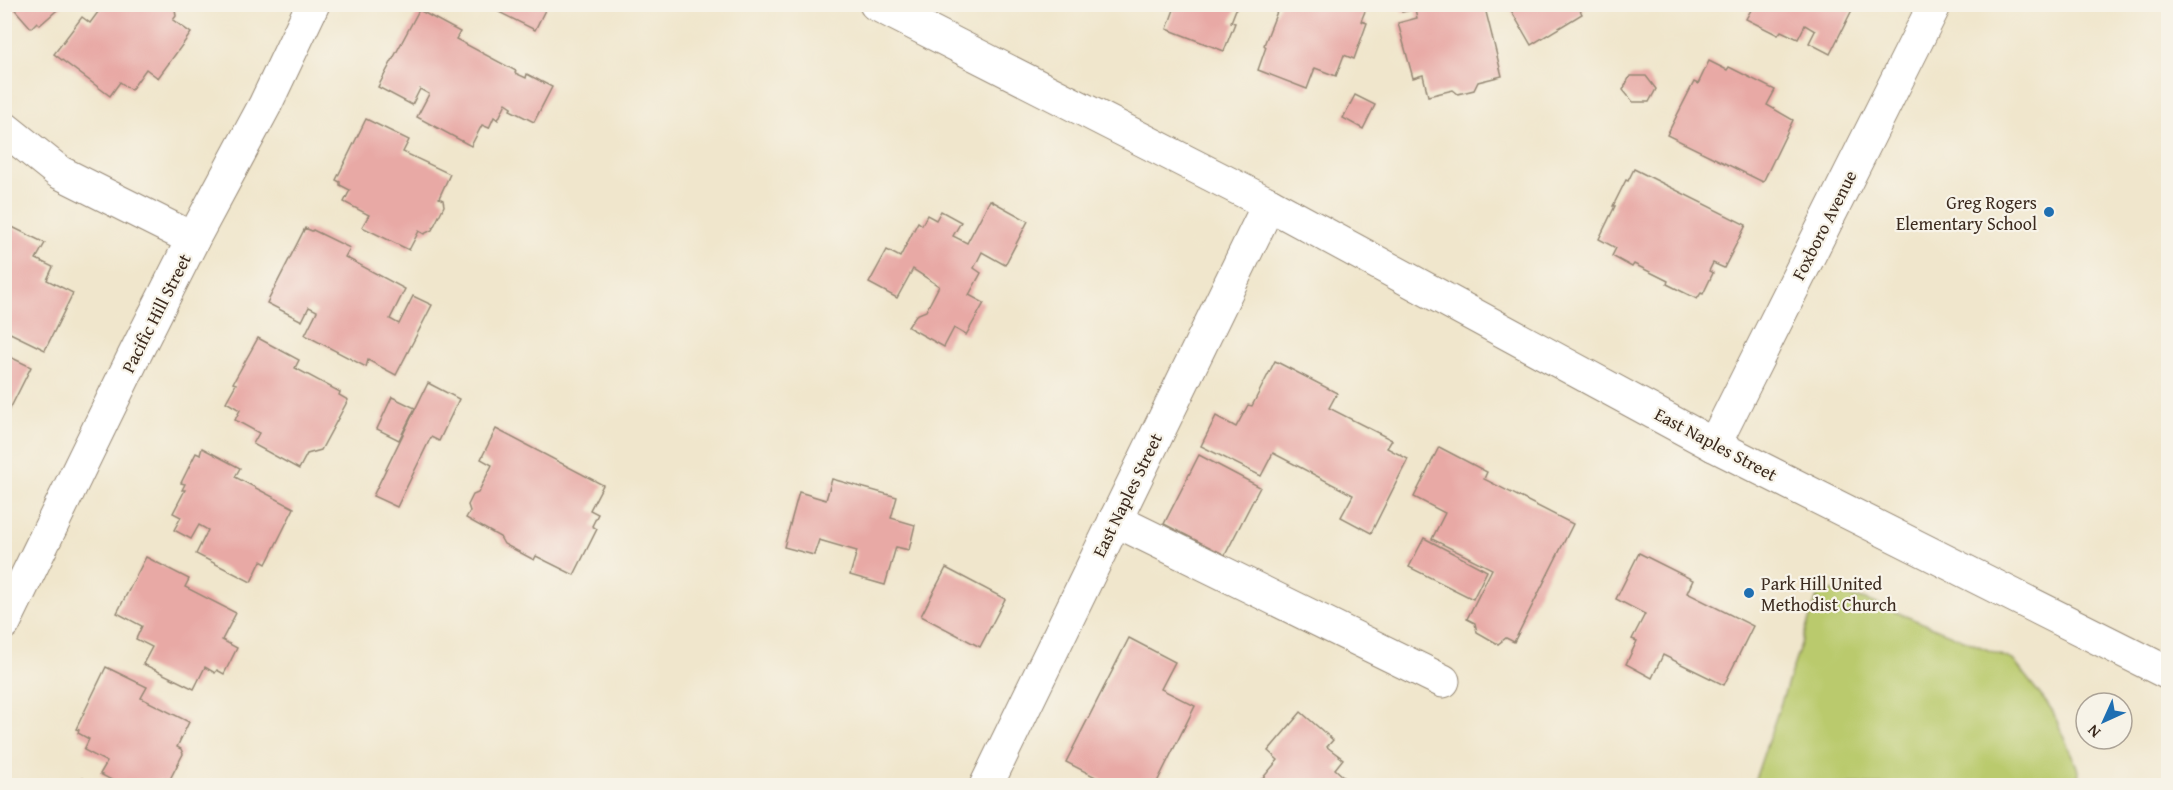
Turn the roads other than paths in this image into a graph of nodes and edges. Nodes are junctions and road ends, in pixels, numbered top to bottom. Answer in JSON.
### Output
{"nodes":[{"id":1,"x":313,"y":4,"type":"edge"},
{"id":2,"x":876,"y":4,"type":"edge"},
{"id":3,"x":1935,"y":4,"type":"edge"},
{"id":4,"x":4,"y":128,"type":"edge"},
{"id":5,"x":1269,"y":204,"type":"junction"},
{"id":6,"x":193,"y":240,"type":"junction"},
{"id":7,"x":1714,"y":445,"type":"junction"},
{"id":8,"x":1115,"y":520,"type":"junction"},
{"id":9,"x":4,"y":623,"type":"edge"},
{"id":10,"x":2169,"y":673,"type":"edge"},
{"id":11,"x":1443,"y":681,"type":"dead end"},
{"id":12,"x":986,"y":786,"type":"edge"}],
"edges":[{"from":1,"to":6,"type":"street","name":"Pacific Hill Street"},
{"from":2,"to":5,"type":"street","name":"East Naples Street"},
{"from":3,"to":7,"type":"street","name":"Foxboro Avenue"},
{"from":4,"to":6,"type":"street"},
{"from":5,"to":7,"type":"street","name":"East Naples Street"},
{"from":5,"to":8,"type":"street","name":"East Naples Street"},
{"from":6,"to":9,"type":"street","name":"Pacific Hill Street"},
{"from":7,"to":10,"type":"street","name":"East Naples Street"},
{"from":8,"to":11,"type":"street"},
{"from":8,"to":12,"type":"street","name":"East Naples Street"}]}
